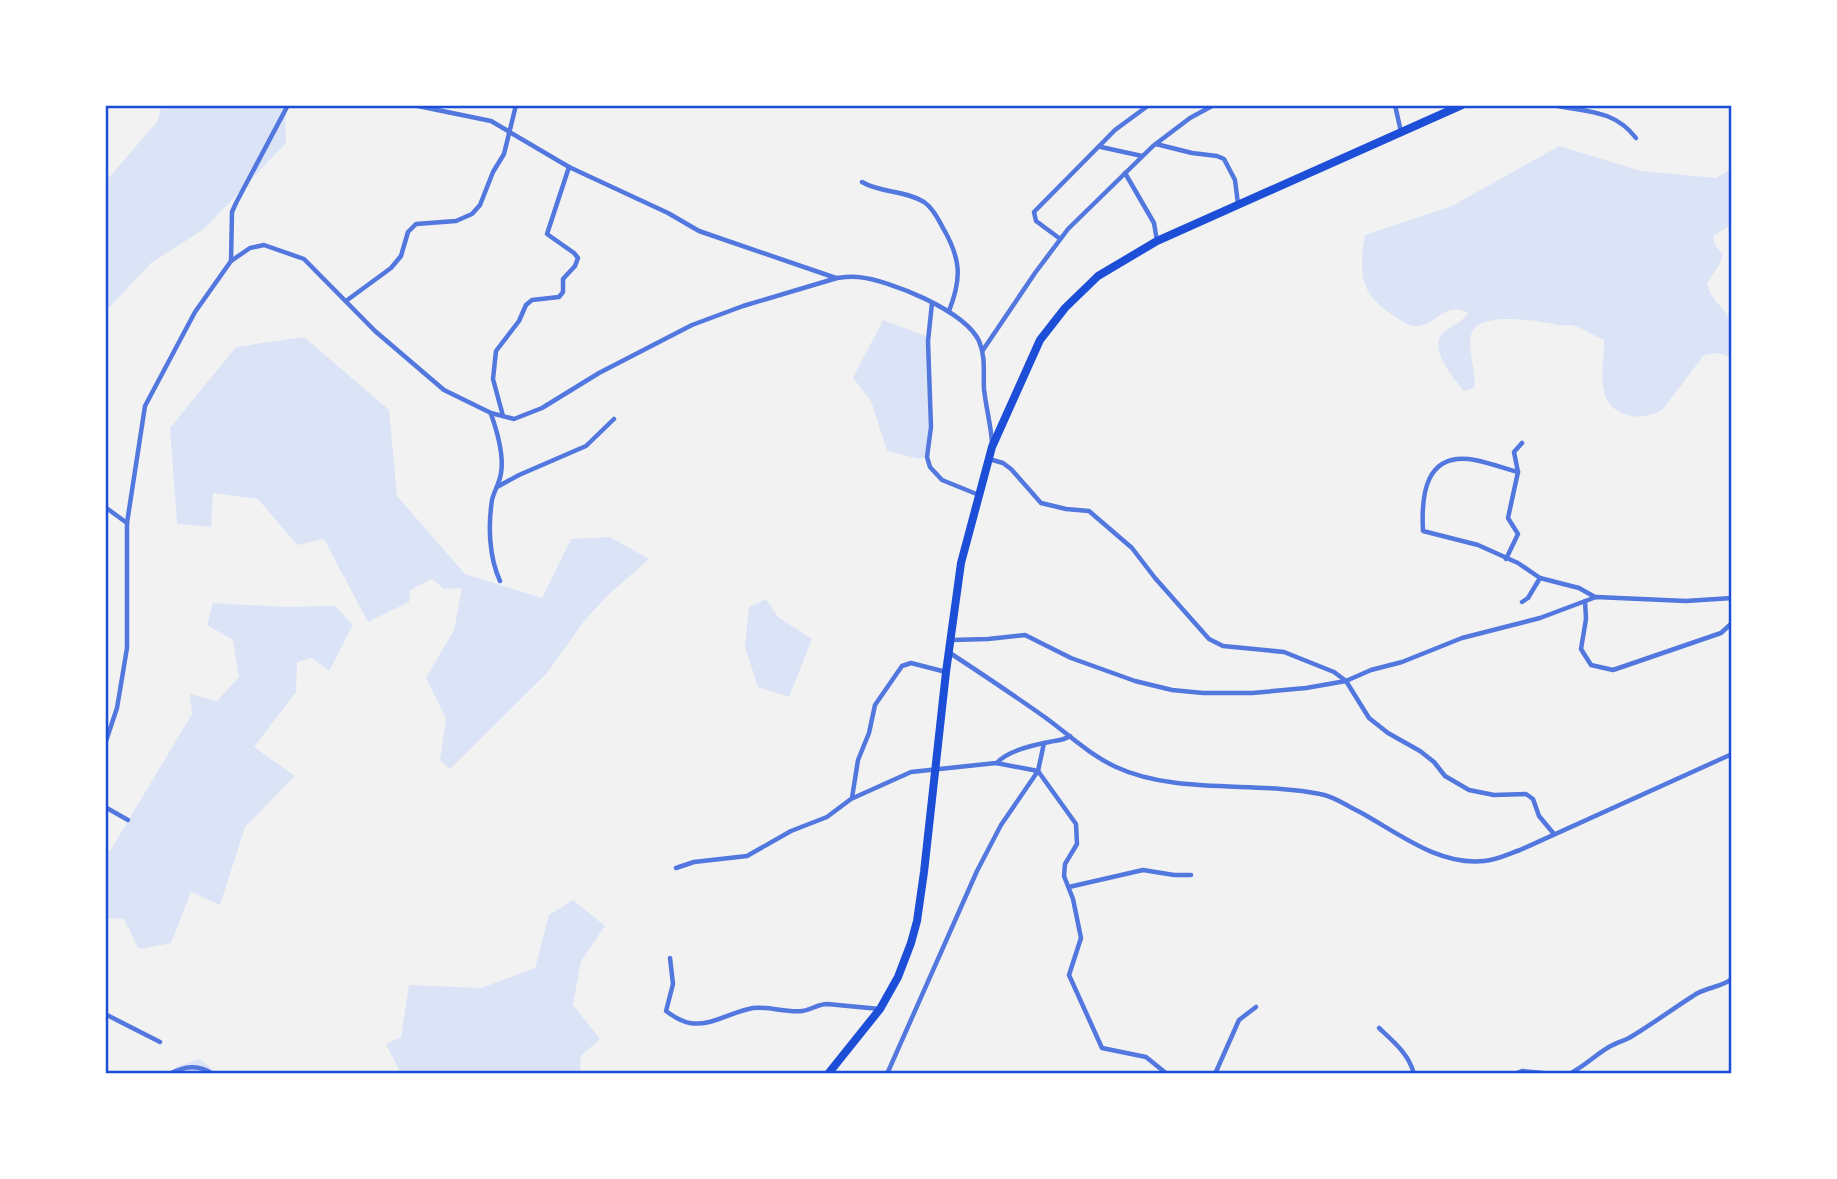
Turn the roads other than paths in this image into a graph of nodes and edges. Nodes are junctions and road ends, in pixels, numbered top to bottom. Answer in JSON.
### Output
{"nodes":[{"id":1,"x":288,"y":105,"type":"edge"},
{"id":2,"x":413,"y":105,"type":"edge"},
{"id":3,"x":516,"y":105,"type":"edge"},
{"id":4,"x":1149,"y":105,"type":"edge"},
{"id":5,"x":1214,"y":105,"type":"edge"},
{"id":6,"x":1395,"y":105,"type":"edge"},
{"id":7,"x":1462,"y":105,"type":"edge"},
{"id":8,"x":1553,"y":105,"type":"edge"},
{"id":9,"x":510,"y":132,"type":"junction"},
{"id":10,"x":1402,"y":134,"type":"junction"},
{"id":11,"x":1636,"y":138,"type":"dead end"},
{"id":12,"x":1155,"y":144,"type":"junction"},
{"id":13,"x":1100,"y":147,"type":"junction"},
{"id":14,"x":1142,"y":156,"type":"junction"},
{"id":15,"x":569,"y":167,"type":"junction"},
{"id":16,"x":1125,"y":173,"type":"junction"},
{"id":17,"x":862,"y":182,"type":"dead end"},
{"id":18,"x":1238,"y":204,"type":"junction"},
{"id":19,"x":1059,"y":239,"type":"junction"},
{"id":20,"x":1157,"y":241,"type":"junction"},
{"id":21,"x":231,"y":261,"type":"junction"},
{"id":22,"x":837,"y":278,"type":"junction"},
{"id":23,"x":346,"y":301,"type":"junction"},
{"id":24,"x":932,"y":303,"type":"junction"},
{"id":25,"x":949,"y":311,"type":"junction"},
{"id":26,"x":983,"y":350,"type":"junction"},
{"id":27,"x":491,"y":413,"type":"junction"},
{"id":28,"x":503,"y":417,"type":"junction"},
{"id":29,"x":614,"y":419,"type":"dead end"},
{"id":30,"x":1522,"y":443,"type":"dead end"},
{"id":31,"x":992,"y":447,"type":"junction"},
{"id":32,"x":988,"y":459,"type":"junction"},
{"id":33,"x":1518,"y":472,"type":"junction"},
{"id":34,"x":496,"y":487,"type":"junction"},
{"id":35,"x":979,"y":495,"type":"junction"},
{"id":36,"x":105,"y":507,"type":"edge"},
{"id":37,"x":127,"y":523,"type":"junction"},
{"id":38,"x":1506,"y":559,"type":"junction"},
{"id":39,"x":1540,"y":578,"type":"junction"},
{"id":40,"x":500,"y":581,"type":"dead end"},
{"id":41,"x":1596,"y":597,"type":"junction"},
{"id":42,"x":1732,"y":598,"type":"edge"},
{"id":43,"x":1585,"y":601,"type":"junction"},
{"id":44,"x":1522,"y":602,"type":"dead end"},
{"id":45,"x":1732,"y":623,"type":"edge"},
{"id":46,"x":951,"y":640,"type":"junction"},
{"id":47,"x":950,"y":653,"type":"junction"},
{"id":48,"x":946,"y":672,"type":"junction"},
{"id":49,"x":1346,"y":681,"type":"junction"},
{"id":50,"x":1070,"y":736,"type":"junction"},
{"id":51,"x":1044,"y":743,"type":"junction"},
{"id":52,"x":105,"y":744,"type":"edge"},
{"id":53,"x":1732,"y":754,"type":"edge"},
{"id":54,"x":996,"y":763,"type":"junction"},
{"id":55,"x":936,"y":769,"type":"junction"},
{"id":56,"x":1038,"y":771,"type":"junction"},
{"id":57,"x":851,"y":799,"type":"junction"},
{"id":58,"x":105,"y":807,"type":"edge"},
{"id":59,"x":128,"y":820,"type":"dead end"},
{"id":60,"x":1553,"y":834,"type":"junction"},
{"id":61,"x":677,"y":868,"type":"dead end"},
{"id":62,"x":1191,"y":875,"type":"dead end"},
{"id":63,"x":1069,"y":887,"type":"junction"},
{"id":64,"x":670,"y":958,"type":"dead end"},
{"id":65,"x":1732,"y":979,"type":"edge"},
{"id":66,"x":1256,"y":1007,"type":"dead end"},
{"id":67,"x":880,"y":1009,"type":"junction"},
{"id":68,"x":105,"y":1014,"type":"edge"},
{"id":69,"x":1379,"y":1028,"type":"dead end"},
{"id":70,"x":160,"y":1042,"type":"dead end"},
{"id":71,"x":169,"y":1074,"type":"edge"},
{"id":72,"x":213,"y":1074,"type":"edge"},
{"id":73,"x":828,"y":1074,"type":"edge"},
{"id":74,"x":887,"y":1074,"type":"edge"},
{"id":75,"x":1167,"y":1074,"type":"edge"},
{"id":76,"x":1215,"y":1074,"type":"edge"},
{"id":77,"x":1414,"y":1074,"type":"edge"},
{"id":78,"x":1514,"y":1074,"type":"edge"},
{"id":79,"x":1555,"y":1074,"type":"edge"},
{"id":80,"x":1569,"y":1074,"type":"edge"}],
"edges":[{"from":1,"to":21,"type":"street"},
{"from":2,"to":9,"type":"street"},
{"from":3,"to":9,"type":"street"},
{"from":4,"to":13,"type":"street"},
{"from":5,"to":12,"type":"street"},
{"from":6,"to":10,"type":"street"},
{"from":7,"to":10,"type":"highway"},
{"from":8,"to":11,"type":"street"},
{"from":9,"to":15,"type":"street"},
{"from":9,"to":23,"type":"street"},
{"from":10,"to":18,"type":"highway"},
{"from":12,"to":14,"type":"street"},
{"from":12,"to":18,"type":"street"},
{"from":13,"to":14,"type":"street"},
{"from":13,"to":19,"type":"street"},
{"from":14,"to":16,"type":"street"},
{"from":15,"to":22,"type":"street"},
{"from":15,"to":28,"type":"street"},
{"from":16,"to":19,"type":"street"},
{"from":16,"to":20,"type":"street"},
{"from":17,"to":25,"type":"street"},
{"from":18,"to":20,"type":"highway"},
{"from":19,"to":26,"type":"street"},
{"from":20,"to":31,"type":"highway"},
{"from":21,"to":23,"type":"street"},
{"from":21,"to":37,"type":"street"},
{"from":22,"to":24,"type":"street"},
{"from":22,"to":28,"type":"street"},
{"from":23,"to":27,"type":"street"},
{"from":24,"to":25,"type":"street"},
{"from":24,"to":35,"type":"street"},
{"from":25,"to":26,"type":"street"},
{"from":26,"to":31,"type":"street"},
{"from":27,"to":28,"type":"street"},
{"from":27,"to":34,"type":"street"},
{"from":29,"to":34,"type":"street"},
{"from":30,"to":33,"type":"street"},
{"from":31,"to":32,"type":"highway"},
{"from":32,"to":35,"type":"highway"},
{"from":32,"to":49,"type":"street"},
{"from":33,"to":38,"type":"street"},
{"from":33,"to":38,"type":"street"},
{"from":34,"to":40,"type":"street"},
{"from":35,"to":46,"type":"highway"},
{"from":36,"to":37,"type":"street"},
{"from":37,"to":52,"type":"street"},
{"from":38,"to":39,"type":"street"},
{"from":39,"to":41,"type":"street"},
{"from":39,"to":44,"type":"street"},
{"from":41,"to":42,"type":"street"},
{"from":41,"to":43,"type":"street"},
{"from":43,"to":45,"type":"street"},
{"from":43,"to":49,"type":"street"},
{"from":46,"to":47,"type":"highway"},
{"from":46,"to":49,"type":"street"},
{"from":47,"to":48,"type":"highway"},
{"from":47,"to":50,"type":"street"},
{"from":48,"to":55,"type":"highway"},
{"from":48,"to":57,"type":"street"},
{"from":49,"to":60,"type":"street"},
{"from":50,"to":51,"type":"street"},
{"from":50,"to":60,"type":"street"},
{"from":51,"to":54,"type":"street"},
{"from":51,"to":56,"type":"street"},
{"from":53,"to":60,"type":"street"},
{"from":54,"to":55,"type":"street"},
{"from":54,"to":56,"type":"street"},
{"from":55,"to":57,"type":"street"},
{"from":55,"to":67,"type":"highway"},
{"from":56,"to":63,"type":"street"},
{"from":56,"to":74,"type":"street"},
{"from":57,"to":61,"type":"street"},
{"from":58,"to":59,"type":"street"},
{"from":62,"to":63,"type":"street"},
{"from":63,"to":75,"type":"street"},
{"from":64,"to":67,"type":"street"},
{"from":65,"to":80,"type":"street"},
{"from":66,"to":76,"type":"street"},
{"from":67,"to":73,"type":"highway"},
{"from":68,"to":70,"type":"street"},
{"from":69,"to":77,"type":"street"},
{"from":71,"to":72,"type":"street"},
{"from":78,"to":79,"type":"street"}]}
